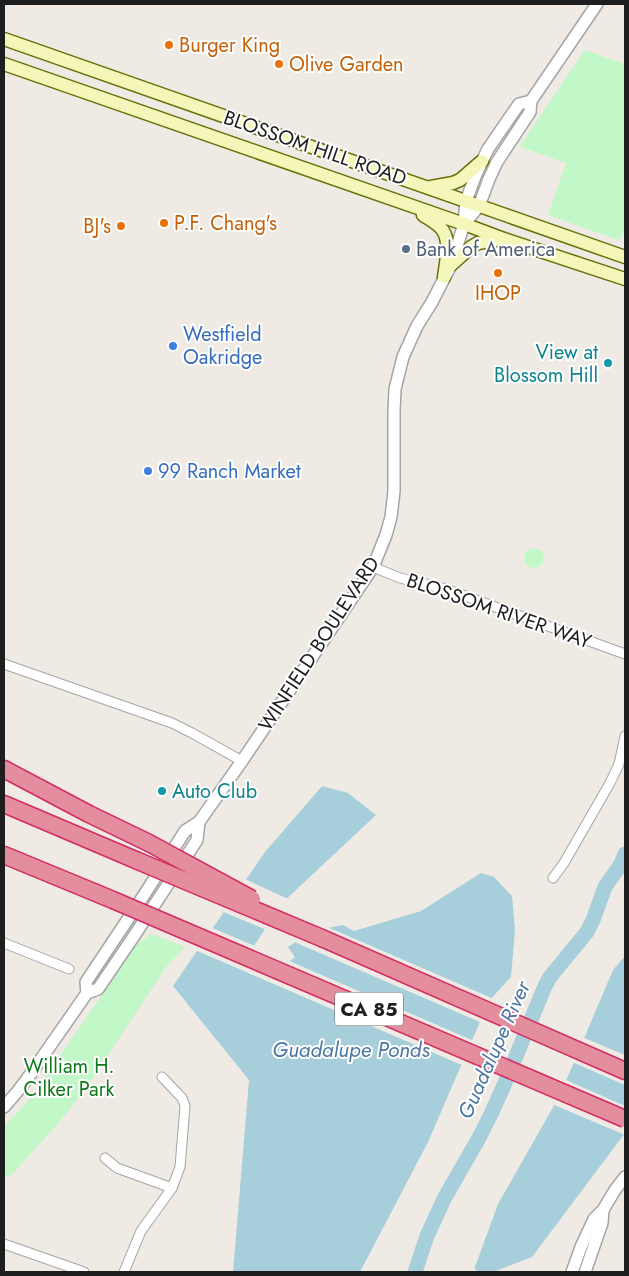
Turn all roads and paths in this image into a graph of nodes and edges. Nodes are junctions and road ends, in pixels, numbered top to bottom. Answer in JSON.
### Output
{"nodes":[{"id":1,"x":597,"y":4,"type":"edge"},
{"id":2,"x":4,"y":39,"type":"edge"},
{"id":3,"x":4,"y":64,"type":"edge"},
{"id":4,"x":531,"y":101,"type":"junction"},
{"id":5,"x":482,"y":161,"type":"junction"},
{"id":6,"x":428,"y":187,"type":"junction"},
{"id":7,"x":466,"y":201,"type":"junction"},
{"id":8,"x":409,"y":205,"type":"junction"},
{"id":9,"x":479,"y":206,"type":"junction"},
{"id":10,"x":464,"y":224,"type":"junction"},
{"id":11,"x":504,"y":239,"type":"junction"},
{"id":12,"x":625,"y":257,"type":"edge"},
{"id":13,"x":451,"y":265,"type":"junction"},
{"id":14,"x":444,"y":278,"type":"junction"},
{"id":15,"x":625,"y":279,"type":"edge"},
{"id":16,"x":374,"y":567,"type":"junction"},
{"id":17,"x":625,"y":654,"type":"edge"},
{"id":18,"x":4,"y":664,"type":"edge"},
{"id":19,"x":625,"y":736,"type":"edge"},
{"id":20,"x":242,"y":762,"type":"junction"},
{"id":21,"x":4,"y":769,"type":"edge"},
{"id":22,"x":4,"y":804,"type":"edge"},
{"id":23,"x":4,"y":855,"type":"edge"},
{"id":24,"x":553,"y":878,"type":"dead end"},
{"id":25,"x":324,"y":939,"type":"junction"},
{"id":26,"x":4,"y":943,"type":"edge"},
{"id":27,"x":69,"y":969,"type":"dead end"},
{"id":28,"x":625,"y":1070,"type":"edge"},
{"id":29,"x":162,"y":1076,"type":"dead end"},
{"id":30,"x":4,"y":1107,"type":"edge"},
{"id":31,"x":625,"y":1119,"type":"edge"},
{"id":32,"x":104,"y":1158,"type":"dead end"},
{"id":33,"x":625,"y":1177,"type":"edge"},
{"id":34,"x":172,"y":1188,"type":"junction"},
{"id":35,"x":603,"y":1210,"type":"junction"},
{"id":36,"x":4,"y":1244,"type":"edge"},
{"id":37,"x":84,"y":1272,"type":"edge"},
{"id":38,"x":124,"y":1272,"type":"edge"},
{"id":39,"x":572,"y":1272,"type":"edge"},
{"id":40,"x":585,"y":1272,"type":"edge"}],
"edges":[{"from":1,"to":4,"type":"street","name":"WINFIELD BOULEVARD"},
{"from":2,"to":6,"type":"main road","name":"BLOSSOM HILL ROAD"},
{"from":3,"to":8,"type":"main road","name":"BLOSSOM HILL ROAD"},
{"from":4,"to":5,"type":"street","name":"WINFIELD BOULEVARD"},
{"from":4,"to":9,"type":"street","name":"WINFIELD BOULEVARD"},
{"from":5,"to":6,"type":"main road"},
{"from":5,"to":7,"type":"street","name":"WINFIELD BOULEVARD"},
{"from":6,"to":7,"type":"main road","name":"BLOSSOM HILL ROAD"},
{"from":7,"to":9,"type":"main road","name":"BLOSSOM HILL ROAD"},
{"from":7,"to":10,"type":"street","name":"WINFIELD BOULEVARD"},
{"from":8,"to":10,"type":"main road","name":"BLOSSOM HILL ROAD"},
{"from":8,"to":14,"type":"main road"},
{"from":9,"to":10,"type":"street","name":"WINFIELD BOULEVARD"},
{"from":9,"to":12,"type":"main road","name":"BLOSSOM HILL ROAD"},
{"from":10,"to":11,"type":"main road","name":"BLOSSOM HILL ROAD"},
{"from":10,"to":13,"type":"street","name":"WINFIELD BOULEVARD"},
{"from":11,"to":13,"type":"main road"},
{"from":11,"to":15,"type":"main road","name":"BLOSSOM HILL ROAD"},
{"from":13,"to":14,"type":"street","name":"WINFIELD BOULEVARD"},
{"from":14,"to":16,"type":"street","name":"WINFIELD BOULEVARD"},
{"from":16,"to":17,"type":"street","name":"BLOSSOM RIVER WAY"},
{"from":16,"to":20,"type":"street","name":"WINFIELD BOULEVARD"},
{"from":18,"to":20,"type":"street"},
{"from":19,"to":24,"type":"street"},
{"from":20,"to":30,"type":"street","name":"WINFIELD BOULEVARD"},
{"from":21,"to":25,"type":"highway","bridge":true},
{"from":22,"to":25,"type":"highway","number":"CA 85","bridge":true},
{"from":23,"to":31,"type":"highway","number":"CA 85","bridge":true},
{"from":25,"to":28,"type":"highway","number":"CA 85"},
{"from":26,"to":27,"type":"street"},
{"from":29,"to":34,"type":"street"},
{"from":32,"to":34,"type":"street"},
{"from":33,"to":35,"type":"street"},
{"from":34,"to":38,"type":"street"},
{"from":35,"to":39,"type":"street"},
{"from":35,"to":40,"type":"street"},
{"from":36,"to":37,"type":"street"}]}
